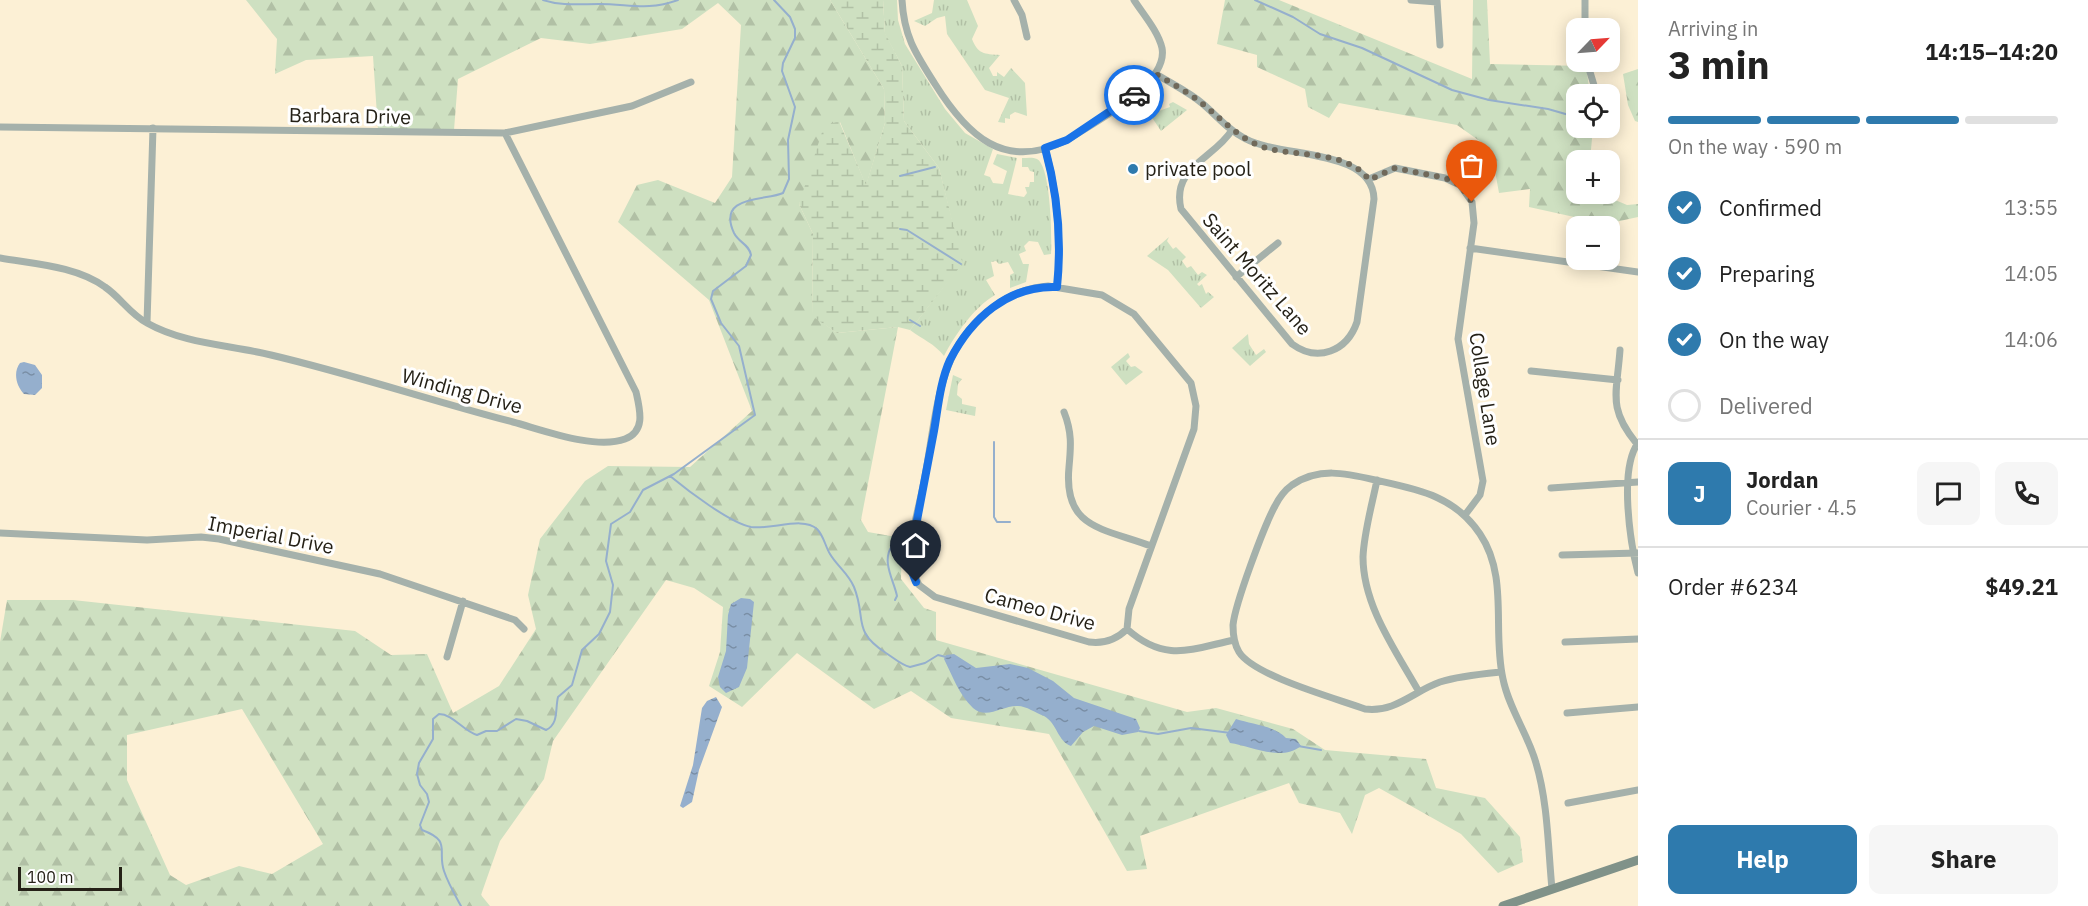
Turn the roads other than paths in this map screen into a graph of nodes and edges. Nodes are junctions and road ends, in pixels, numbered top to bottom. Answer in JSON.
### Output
{"nodes":[{"id":1,"x":902,"y":0,"type":"edge"},
{"id":2,"x":1014,"y":0,"type":"edge"},
{"id":3,"x":1134,"y":0,"type":"edge"},
{"id":4,"x":1411,"y":0,"type":"edge"},
{"id":5,"x":1585,"y":0,"type":"edge"},
{"id":6,"x":1437,"y":1,"type":"edge"},
{"id":7,"x":1585,"y":18,"type":"edge"},
{"id":8,"x":1027,"y":37,"type":"dead end"},
{"id":9,"x":1440,"y":45,"type":"dead end"},
{"id":10,"x":1156,"y":74,"type":"junction"},
{"id":11,"x":691,"y":82,"type":"dead end"},
{"id":12,"x":0,"y":127,"type":"edge"},
{"id":13,"x":153,"y":128,"type":"junction"},
{"id":14,"x":1232,"y":130,"type":"junction"},
{"id":15,"x":505,"y":134,"type":"junction"},
{"id":16,"x":1045,"y":148,"type":"junction"},
{"id":17,"x":1369,"y":180,"type":"junction"},
{"id":18,"x":1278,"y":243,"type":"dead end"},
{"id":19,"x":1470,"y":248,"type":"junction"},
{"id":20,"x":0,"y":258,"type":"edge"},
{"id":21,"x":1638,"y":272,"type":"edge"},
{"id":22,"x":1236,"y":277,"type":"junction"},
{"id":23,"x":1057,"y":287,"type":"junction"},
{"id":24,"x":147,"y":323,"type":"junction"},
{"id":25,"x":1620,"y":350,"type":"dead end"},
{"id":26,"x":1531,"y":371,"type":"dead end"},
{"id":27,"x":1618,"y":380,"type":"junction"},
{"id":28,"x":1064,"y":412,"type":"dead end"},
{"id":29,"x":1637,"y":444,"type":"edge"},
{"id":30,"x":1377,"y":480,"type":"junction"},
{"id":31,"x":1629,"y":482,"type":"junction"},
{"id":32,"x":1638,"y":482,"type":"edge"},
{"id":33,"x":1551,"y":488,"type":"dead end"},
{"id":34,"x":1465,"y":515,"type":"junction"},
{"id":35,"x":0,"y":533,"type":"edge"},
{"id":36,"x":1151,"y":546,"type":"junction"},
{"id":37,"x":1636,"y":553,"type":"edge"},
{"id":38,"x":1562,"y":555,"type":"dead end"},
{"id":39,"x":1638,"y":573,"type":"edge"},
{"id":40,"x":463,"y":601,"type":"junction"},
{"id":41,"x":524,"y":629,"type":"dead end"},
{"id":42,"x":1127,"y":629,"type":"junction"},
{"id":43,"x":1638,"y":639,"type":"edge"},
{"id":44,"x":1234,"y":640,"type":"junction"},
{"id":45,"x":1565,"y":642,"type":"dead end"},
{"id":46,"x":447,"y":657,"type":"dead end"},
{"id":47,"x":1501,"y":672,"type":"junction"},
{"id":48,"x":1419,"y":692,"type":"junction"},
{"id":49,"x":1638,"y":707,"type":"edge"},
{"id":50,"x":1567,"y":713,"type":"dead end"},
{"id":51,"x":1638,"y":790,"type":"edge"},
{"id":52,"x":1568,"y":803,"type":"dead end"},
{"id":53,"x":1638,"y":860,"type":"edge"},
{"id":54,"x":1552,"y":889,"type":"junction"},
{"id":55,"x":1503,"y":906,"type":"edge"}],
"edges":[{"from":1,"to":16,"type":"street"},
{"from":2,"to":8,"type":"street"},
{"from":3,"to":10,"type":"street"},
{"from":4,"to":6,"type":"street"},
{"from":5,"to":7,"type":"street"},
{"from":6,"to":9,"type":"street"},
{"from":10,"to":14,"type":"street"},
{"from":10,"to":16,"type":"street"},
{"from":11,"to":15,"type":"street","name":"Barbara Drive"},
{"from":12,"to":13,"type":"street","name":"Barbara Drive"},
{"from":13,"to":15,"type":"street","name":"Barbara Drive"},
{"from":13,"to":24,"type":"street"},
{"from":14,"to":17,"type":"street"},
{"from":14,"to":22,"type":"street","name":"Saint Moritz Lane"},
{"from":15,"to":24,"type":"street","name":"Winding Drive"},
{"from":16,"to":23,"type":"street"},
{"from":17,"to":19,"type":"street","name":"Collage Lane"},
{"from":17,"to":22,"type":"street","name":"Saint Moritz Lane"},
{"from":18,"to":22,"type":"street"},
{"from":19,"to":21,"type":"street"},
{"from":19,"to":34,"type":"street","name":"Collage Lane"},
{"from":20,"to":24,"type":"street"},
{"from":23,"to":36,"type":"street","name":"Cameo Drive"},
{"from":23,"to":42,"type":"street","name":"Cameo Drive"},
{"from":25,"to":27,"type":"street"},
{"from":26,"to":27,"type":"street"},
{"from":27,"to":29,"type":"street"},
{"from":28,"to":36,"type":"street"},
{"from":29,"to":31,"type":"street"},
{"from":30,"to":34,"type":"street"},
{"from":30,"to":44,"type":"street"},
{"from":30,"to":48,"type":"street"},
{"from":31,"to":32,"type":"street"},
{"from":31,"to":33,"type":"street"},
{"from":31,"to":37,"type":"street"},
{"from":34,"to":47,"type":"street"},
{"from":35,"to":40,"type":"street","name":"Imperial Drive"},
{"from":36,"to":42,"type":"street","name":"Cameo Drive"},
{"from":37,"to":38,"type":"street"},
{"from":37,"to":39,"type":"street"},
{"from":40,"to":41,"type":"street","name":"Imperial Drive"},
{"from":40,"to":46,"type":"street"},
{"from":42,"to":44,"type":"street"},
{"from":43,"to":45,"type":"street"},
{"from":44,"to":48,"type":"street"},
{"from":47,"to":48,"type":"street"},
{"from":47,"to":54,"type":"street"},
{"from":49,"to":50,"type":"street"},
{"from":51,"to":52,"type":"street"},
{"from":53,"to":54,"type":"main road"},
{"from":54,"to":55,"type":"main road"}]}
